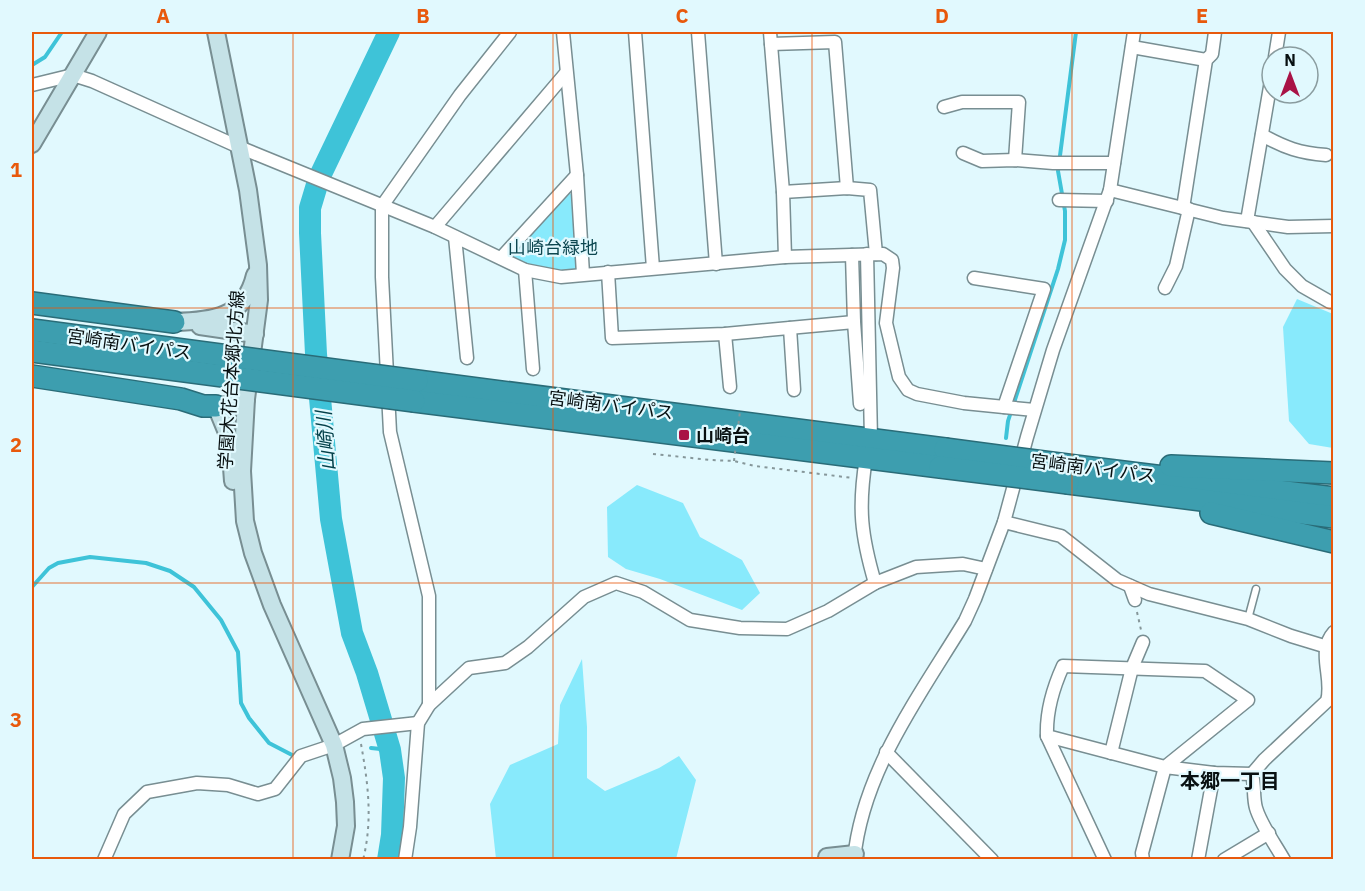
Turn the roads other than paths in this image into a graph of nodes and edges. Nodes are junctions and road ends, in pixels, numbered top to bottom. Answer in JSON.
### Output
{"nodes":[{"id":1,"x":98,"y":32,"type":"edge"},
{"id":2,"x":216,"y":32,"type":"edge"},
{"id":3,"x":510,"y":32,"type":"edge"},
{"id":4,"x":562,"y":32,"type":"edge"},
{"id":5,"x":635,"y":32,"type":"edge"},
{"id":6,"x":698,"y":32,"type":"edge"},
{"id":7,"x":1134,"y":32,"type":"edge"},
{"id":8,"x":1215,"y":32,"type":"edge"},
{"id":9,"x":770,"y":38,"type":"edge"},
{"id":10,"x":1132,"y":47,"type":"junction"},
{"id":11,"x":1206,"y":60,"type":"junction"},
{"id":12,"x":566,"y":73,"type":"junction"},
{"id":13,"x":73,"y":75,"type":"junction"},
{"id":14,"x":33,"y":82,"type":"edge"},
{"id":15,"x":1267,"y":105,"type":"edge"},
{"id":16,"x":944,"y":107,"type":"dead end"},
{"id":17,"x":1262,"y":135,"type":"junction"},
{"id":18,"x":32,"y":144,"type":"edge"},
{"id":19,"x":239,"y":147,"type":"junction"},
{"id":20,"x":963,"y":153,"type":"dead end"},
{"id":21,"x":1326,"y":155,"type":"dead end"},
{"id":22,"x":1015,"y":160,"type":"junction"},
{"id":23,"x":1114,"y":163,"type":"junction"},
{"id":24,"x":577,"y":175,"type":"junction"},
{"id":25,"x":847,"y":188,"type":"junction"},
{"id":26,"x":783,"y":192,"type":"junction"},
{"id":27,"x":1108,"y":195,"type":"junction"},
{"id":28,"x":1062,"y":200,"type":"dead end"},
{"id":29,"x":382,"y":206,"type":"junction"},
{"id":30,"x":1186,"y":208,"type":"junction"},
{"id":31,"x":1250,"y":222,"type":"junction"},
{"id":32,"x":1334,"y":226,"type":"edge"},
{"id":33,"x":435,"y":227,"type":"junction"},
{"id":34,"x":455,"y":237,"type":"junction"},
{"id":35,"x":871,"y":254,"type":"junction"},
{"id":36,"x":852,"y":255,"type":"junction"},
{"id":37,"x":785,"y":257,"type":"junction"},
{"id":38,"x":501,"y":258,"type":"junction"},
{"id":39,"x":716,"y":264,"type":"junction"},
{"id":40,"x":258,"y":265,"type":"junction"},
{"id":41,"x":653,"y":268,"type":"junction"},
{"id":42,"x":525,"y":270,"type":"junction"},
{"id":43,"x":608,"y":272,"type":"junction"},
{"id":44,"x":583,"y":274,"type":"junction"},
{"id":45,"x":974,"y":278,"type":"dead end"},
{"id":46,"x":1165,"y":288,"type":"dead end"},
{"id":47,"x":1330,"y":302,"type":"dead end"},
{"id":48,"x":32,"y":303,"type":"edge"},
{"id":49,"x":174,"y":322,"type":"junction"},
{"id":50,"x":854,"y":322,"type":"junction"},
{"id":51,"x":790,"y":328,"type":"junction"},
{"id":52,"x":32,"y":330,"type":"edge"},
{"id":53,"x":255,"y":334,"type":"junction"},
{"id":54,"x":725,"y":334,"type":"junction"},
{"id":55,"x":32,"y":351,"type":"edge"},
{"id":56,"x":467,"y":358,"type":"dead end"},
{"id":57,"x":533,"y":369,"type":"dead end"},
{"id":58,"x":32,"y":376,"type":"edge"},
{"id":59,"x":730,"y":387,"type":"dead end"},
{"id":60,"x":794,"y":390,"type":"dead end"},
{"id":61,"x":416,"y":391,"type":"junction"},
{"id":62,"x":246,"y":399,"type":"junction"},
{"id":63,"x":860,"y":404,"type":"dead end"},
{"id":64,"x":216,"y":406,"type":"junction"},
{"id":65,"x":1004,"y":407,"type":"junction"},
{"id":66,"x":1034,"y":410,"type":"junction"},
{"id":67,"x":869,"y":449,"type":"junction"},
{"id":68,"x":1334,"y":473,"type":"edge"},
{"id":69,"x":1112,"y":479,"type":"junction"},
{"id":70,"x":1334,"y":498,"type":"edge"},
{"id":71,"x":1334,"y":517,"type":"edge"},
{"id":72,"x":245,"y":521,"type":"junction"},
{"id":73,"x":1004,"y":522,"type":"junction"},
{"id":74,"x":1334,"y":542,"type":"edge"},
{"id":75,"x":986,"y":569,"type":"junction"},
{"id":76,"x":875,"y":583,"type":"junction"},
{"id":77,"x":1130,"y":586,"type":"junction"},
{"id":78,"x":1256,"y":589,"type":"dead end"},
{"id":79,"x":1135,"y":600,"type":"road end"},
{"id":80,"x":1248,"y":619,"type":"junction"},
{"id":81,"x":1334,"y":632,"type":"edge"},
{"id":82,"x":1143,"y":642,"type":"road end"},
{"id":83,"x":1324,"y":646,"type":"junction"},
{"id":84,"x":1132,"y":668,"type":"junction"},
{"id":85,"x":429,"y":705,"type":"junction"},
{"id":86,"x":418,"y":723,"type":"junction"},
{"id":87,"x":1047,"y":736,"type":"junction"},
{"id":88,"x":334,"y":745,"type":"junction"},
{"id":89,"x":886,"y":752,"type":"junction"},
{"id":90,"x":1111,"y":753,"type":"junction"},
{"id":91,"x":1165,"y":767,"type":"junction"},
{"id":92,"x":1214,"y":773,"type":"junction"},
{"id":93,"x":1252,"y":774,"type":"junction"},
{"id":94,"x":1269,"y":833,"type":"junction"},
{"id":95,"x":854,"y":857,"type":"edge"},
{"id":96,"x":104,"y":860,"type":"edge"},
{"id":97,"x":340,"y":860,"type":"edge"},
{"id":98,"x":405,"y":860,"type":"edge"},
{"id":99,"x":827,"y":860,"type":"edge"},
{"id":100,"x":992,"y":860,"type":"edge"},
{"id":101,"x":1105,"y":860,"type":"edge"},
{"id":102,"x":1143,"y":860,"type":"edge"},
{"id":103,"x":1197,"y":860,"type":"edge"},
{"id":104,"x":1224,"y":860,"type":"edge"},
{"id":105,"x":1284,"y":860,"type":"edge"}],
"edges":[{"from":1,"to":13,"type":"main road"},
{"from":2,"to":19,"type":"main road","name":"学園木花台本郷北方線"},
{"from":3,"to":29,"type":"street"},
{"from":4,"to":12,"type":"street"},
{"from":5,"to":41,"type":"street"},
{"from":6,"to":39,"type":"street"},
{"from":7,"to":10,"type":"street"},
{"from":8,"to":11,"type":"street"},
{"from":9,"to":25,"type":"street"},
{"from":9,"to":26,"type":"street"},
{"from":10,"to":11,"type":"street"},
{"from":10,"to":23,"type":"street"},
{"from":11,"to":30,"type":"street"},
{"from":12,"to":24,"type":"street"},
{"from":12,"to":33,"type":"street"},
{"from":13,"to":14,"type":"street"},
{"from":13,"to":18,"type":"main road"},
{"from":13,"to":19,"type":"street"},
{"from":15,"to":17,"type":"street"},
{"from":16,"to":22,"type":"street"},
{"from":17,"to":21,"type":"street"},
{"from":17,"to":31,"type":"street"},
{"from":19,"to":29,"type":"street"},
{"from":19,"to":40,"type":"main road","name":"学園木花台本郷北方線"},
{"from":20,"to":22,"type":"street"},
{"from":22,"to":23,"type":"street"},
{"from":23,"to":27,"type":"street"},
{"from":24,"to":38,"type":"street"},
{"from":24,"to":44,"type":"street"},
{"from":25,"to":26,"type":"street"},
{"from":25,"to":35,"type":"street"},
{"from":26,"to":37,"type":"street"},
{"from":27,"to":28,"type":"street"},
{"from":27,"to":30,"type":"street"},
{"from":27,"to":66,"type":"street"},
{"from":29,"to":33,"type":"street"},
{"from":29,"to":85,"type":"street"},
{"from":30,"to":31,"type":"street"},
{"from":30,"to":46,"type":"street"},
{"from":31,"to":32,"type":"street"},
{"from":31,"to":47,"type":"street"},
{"from":33,"to":34,"type":"street"},
{"from":34,"to":38,"type":"street"},
{"from":34,"to":56,"type":"street"},
{"from":35,"to":36,"type":"street"},
{"from":35,"to":65,"type":"street"},
{"from":35,"to":67,"type":"street"},
{"from":36,"to":37,"type":"street"},
{"from":36,"to":50,"type":"street"},
{"from":37,"to":39,"type":"street"},
{"from":38,"to":42,"type":"street"},
{"from":39,"to":41,"type":"street"},
{"from":40,"to":49,"type":"main road"},
{"from":40,"to":53,"type":"main road","name":"学園木花台本郷北方線"},
{"from":41,"to":43,"type":"street"},
{"from":42,"to":44,"type":"street"},
{"from":42,"to":57,"type":"street"},
{"from":43,"to":44,"type":"street"},
{"from":43,"to":54,"type":"street"},
{"from":45,"to":65,"type":"street"},
{"from":48,"to":49,"type":"highway"},
{"from":49,"to":53,"type":"main road"},
{"from":50,"to":51,"type":"street"},
{"from":50,"to":63,"type":"street"},
{"from":51,"to":54,"type":"street"},
{"from":51,"to":60,"type":"street"},
{"from":52,"to":61,"type":"highway","name":"宮崎南バイパス","bridge":true},
{"from":53,"to":62,"type":"main road","name":"学園木花台本郷北方線"},
{"from":54,"to":59,"type":"street"},
{"from":55,"to":61,"type":"highway","name":"宮崎南バイパス","bridge":true},
{"from":58,"to":64,"type":"highway"},
{"from":61,"to":67,"type":"highway","name":"宮崎南バイパス"},
{"from":62,"to":64,"type":"main road"},
{"from":62,"to":72,"type":"main road","name":"学園木花台本郷北方線"},
{"from":64,"to":72,"type":"main road"},
{"from":65,"to":66,"type":"street"},
{"from":66,"to":73,"type":"street"},
{"from":67,"to":69,"type":"highway","name":"宮崎南バイパス","bridge":true},
{"from":67,"to":76,"type":"street"},
{"from":68,"to":69,"type":"highway"},
{"from":69,"to":70,"type":"highway","name":"宮崎南バイパス"},
{"from":69,"to":71,"type":"highway","name":"宮崎南バイパス"},
{"from":69,"to":74,"type":"highway"},
{"from":72,"to":88,"type":"main road","name":"学園木花台本郷北方線"},
{"from":73,"to":75,"type":"street"},
{"from":73,"to":77,"type":"street"},
{"from":75,"to":76,"type":"street"},
{"from":75,"to":89,"type":"street"},
{"from":76,"to":85,"type":"street"},
{"from":77,"to":79,"type":"street"},
{"from":77,"to":80,"type":"street"},
{"from":78,"to":80,"type":"lane"},
{"from":80,"to":83,"type":"street"},
{"from":81,"to":83,"type":"street"},
{"from":82,"to":84,"type":"street"},
{"from":83,"to":93,"type":"street"},
{"from":84,"to":87,"type":"street"},
{"from":84,"to":90,"type":"street"},
{"from":84,"to":91,"type":"street"},
{"from":85,"to":86,"type":"street"},
{"from":86,"to":88,"type":"street"},
{"from":86,"to":98,"type":"street"},
{"from":87,"to":90,"type":"street"},
{"from":87,"to":101,"type":"street"},
{"from":88,"to":96,"type":"street"},
{"from":88,"to":97,"type":"main road","name":"学園木花台本郷北方線"},
{"from":89,"to":95,"type":"street"},
{"from":89,"to":100,"type":"street"},
{"from":90,"to":91,"type":"street"},
{"from":91,"to":92,"type":"street"},
{"from":91,"to":102,"type":"street"},
{"from":92,"to":93,"type":"street"},
{"from":92,"to":103,"type":"street"},
{"from":93,"to":94,"type":"street"},
{"from":94,"to":104,"type":"street"},
{"from":94,"to":105,"type":"street"},
{"from":95,"to":99,"type":"main road"}]}
